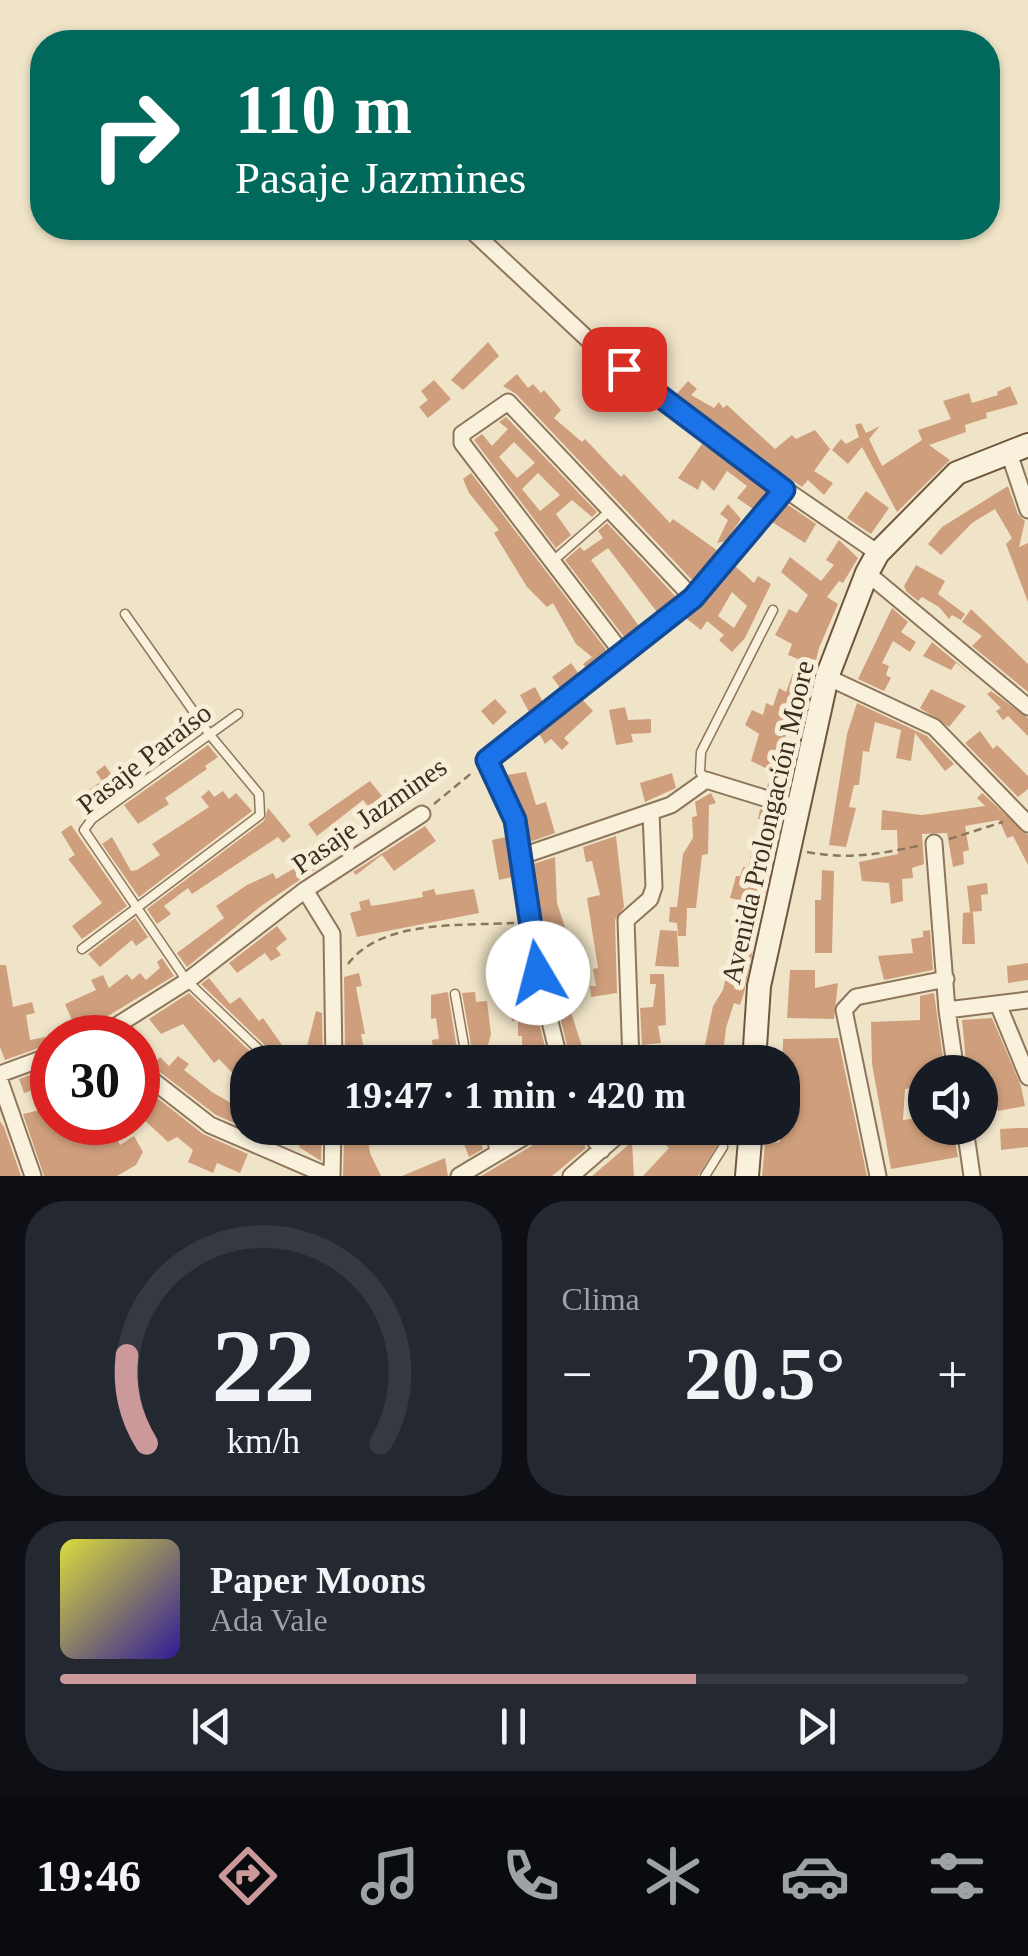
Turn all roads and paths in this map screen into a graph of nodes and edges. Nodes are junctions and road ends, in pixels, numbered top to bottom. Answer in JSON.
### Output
{"nodes":[{"id":1,"x":482,"y":240,"type":"edge"},
{"id":2,"x":1018,"y":449,"type":"edge"},
{"id":3,"x":784,"y":490,"type":"junction"},
{"id":4,"x":611,"y":510,"type":"junction"},
{"id":5,"x":1028,"y":510,"type":"edge"},
{"id":6,"x":552,"y":561,"type":"junction"},
{"id":7,"x":872,"y":563,"type":"junction"},
{"id":8,"x":693,"y":598,"type":"junction"},
{"id":9,"x":773,"y":610,"type":"dead end"},
{"id":10,"x":125,"y":614,"type":"dead end"},
{"id":11,"x":623,"y":654,"type":"junction"},
{"id":12,"x":827,"y":676,"type":"junction"},
{"id":13,"x":1028,"y":707,"type":"edge"},
{"id":14,"x":238,"y":714,"type":"dead end"},
{"id":15,"x":210,"y":734,"type":"junction"},
{"id":16,"x":487,"y":760,"type":"junction"},
{"id":17,"x":706,"y":780,"type":"junction"},
{"id":18,"x":800,"y":809,"type":"junction"},
{"id":19,"x":650,"y":812,"type":"junction"},
{"id":20,"x":422,"y":814,"type":"joint"},
{"id":21,"x":1023,"y":818,"type":"edge"},
{"id":22,"x":934,"y":843,"type":"junction"},
{"id":23,"x":790,"y":848,"type":"junction"},
{"id":24,"x":522,"y":856,"type":"junction"},
{"id":25,"x":305,"y":890,"type":"junction"},
{"id":26,"x":134,"y":909,"type":"junction"},
{"id":27,"x":530,"y":922,"type":"junction"},
{"id":28,"x":82,"y":949,"type":"dead end"},
{"id":29,"x":946,"y":979,"type":"junction"},
{"id":30,"x":335,"y":981,"type":"junction"},
{"id":31,"x":187,"y":982,"type":"junction"},
{"id":32,"x":455,"y":994,"type":"dead end"},
{"id":33,"x":1028,"y":1000,"type":"edge"},
{"id":34,"x":998,"y":1004,"type":"junction"},
{"id":35,"x":947,"y":1010,"type":"junction"},
{"id":36,"x":135,"y":1015,"type":"edge"},
{"id":37,"x":254,"y":1045,"type":"edge"},
{"id":38,"x":334,"y":1045,"type":"edge"},
{"id":39,"x":465,"y":1045,"type":"edge"},
{"id":40,"x":556,"y":1045,"type":"edge"},
{"id":41,"x":631,"y":1045,"type":"edge"},
{"id":42,"x":755,"y":1045,"type":"edge"},
{"id":43,"x":954,"y":1055,"type":"edge"},
{"id":44,"x":30,"y":1064,"type":"edge"},
{"id":45,"x":1028,"y":1076,"type":"edge"},
{"id":46,"x":0,"y":1077,"type":"edge"},
{"id":47,"x":160,"y":1086,"type":"edge"},
{"id":48,"x":230,"y":1134,"type":"edge"},
{"id":49,"x":254,"y":1145,"type":"edge"},
{"id":50,"x":332,"y":1145,"type":"edge"},
{"id":51,"x":493,"y":1145,"type":"edge"},
{"id":52,"x":511,"y":1145,"type":"edge"},
{"id":53,"x":598,"y":1145,"type":"edge"},
{"id":54,"x":607,"y":1145,"type":"edge"},
{"id":55,"x":750,"y":1145,"type":"edge"},
{"id":56,"x":967,"y":1145,"type":"edge"},
{"id":57,"x":723,"y":1148,"type":"dead end"},
{"id":58,"x":602,"y":1150,"type":"junction"},
{"id":59,"x":496,"y":1154,"type":"junction"},
{"id":60,"x":33,"y":1176,"type":"edge"},
{"id":61,"x":330,"y":1176,"type":"edge"},
{"id":62,"x":459,"y":1176,"type":"edge"},
{"id":63,"x":572,"y":1176,"type":"edge"},
{"id":64,"x":704,"y":1176,"type":"edge"},
{"id":65,"x":747,"y":1176,"type":"edge"},
{"id":66,"x":878,"y":1176,"type":"edge"},
{"id":67,"x":972,"y":1176,"type":"edge"}],
"edges":[{"from":1,"to":3,"type":"street"},
{"from":2,"to":5,"type":"street"},
{"from":2,"to":7,"type":"street","name":"Avenida Prolongación Moore"},
{"from":3,"to":7,"type":"street"},
{"from":3,"to":8,"type":"street","name":"Pasaje Jazmines"},
{"from":4,"to":6,"type":"lane"},
{"from":4,"to":6,"type":"street"},
{"from":4,"to":8,"type":"street"},
{"from":6,"to":11,"type":"street"},
{"from":7,"to":12,"type":"street","name":"Avenida Prolongación Moore"},
{"from":7,"to":13,"type":"street"},
{"from":8,"to":11,"type":"street","name":"Pasaje Jazmines"},
{"from":9,"to":17,"type":"lane"},
{"from":10,"to":15,"type":"lane"},
{"from":11,"to":16,"type":"street","name":"Pasaje Jazmines"},
{"from":12,"to":18,"type":"street","name":"Avenida Prolongación Moore"},
{"from":12,"to":21,"type":"street"},
{"from":14,"to":15,"type":"lane","name":"Pasaje Paraíso"},
{"from":15,"to":26,"type":"lane","name":"Pasaje Paraíso"},
{"from":15,"to":26,"type":"lane"},
{"from":16,"to":20,"type":"path","name":"Pasaje Jazmines"},
{"from":16,"to":24,"type":"street"},
{"from":17,"to":18,"type":"street"},
{"from":17,"to":19,"type":"street"},
{"from":18,"to":23,"type":"street","name":"Avenida Prolongación Moore"},
{"from":19,"to":24,"type":"street"},
{"from":19,"to":41,"type":"street"},
{"from":20,"to":25,"type":"street","name":"Pasaje Jazmines"},
{"from":21,"to":22,"type":"path"},
{"from":22,"to":23,"type":"path"},
{"from":22,"to":29,"type":"street"},
{"from":23,"to":42,"type":"street","name":"Avenida Prolongación Moore"},
{"from":24,"to":27,"type":"street"},
{"from":25,"to":30,"type":"street"},
{"from":25,"to":31,"type":"street","name":"Pasaje Jazmines"},
{"from":26,"to":28,"type":"lane"},
{"from":26,"to":31,"type":"lane"},
{"from":27,"to":30,"type":"path"},
{"from":27,"to":40,"type":"street"},
{"from":29,"to":35,"type":"street"},
{"from":29,"to":66,"type":"street"},
{"from":30,"to":38,"type":"street"},
{"from":31,"to":36,"type":"street","name":"Pasaje Jazmines"},
{"from":31,"to":37,"type":"lane"},
{"from":32,"to":39,"type":"lane"},
{"from":33,"to":34,"type":"street"},
{"from":34,"to":35,"type":"street"},
{"from":34,"to":45,"type":"street"},
{"from":35,"to":43,"type":"street"},
{"from":44,"to":46,"type":"street"},
{"from":46,"to":60,"type":"street"},
{"from":47,"to":48,"type":"street"},
{"from":49,"to":61,"type":"street"},
{"from":50,"to":61,"type":"street"},
{"from":51,"to":59,"type":"lane"},
{"from":52,"to":59,"type":"street"},
{"from":53,"to":58,"type":"street"},
{"from":54,"to":58,"type":"street"},
{"from":55,"to":65,"type":"street"},
{"from":56,"to":67,"type":"street"},
{"from":57,"to":64,"type":"lane"},
{"from":58,"to":63,"type":"street"},
{"from":59,"to":62,"type":"street"}]}
